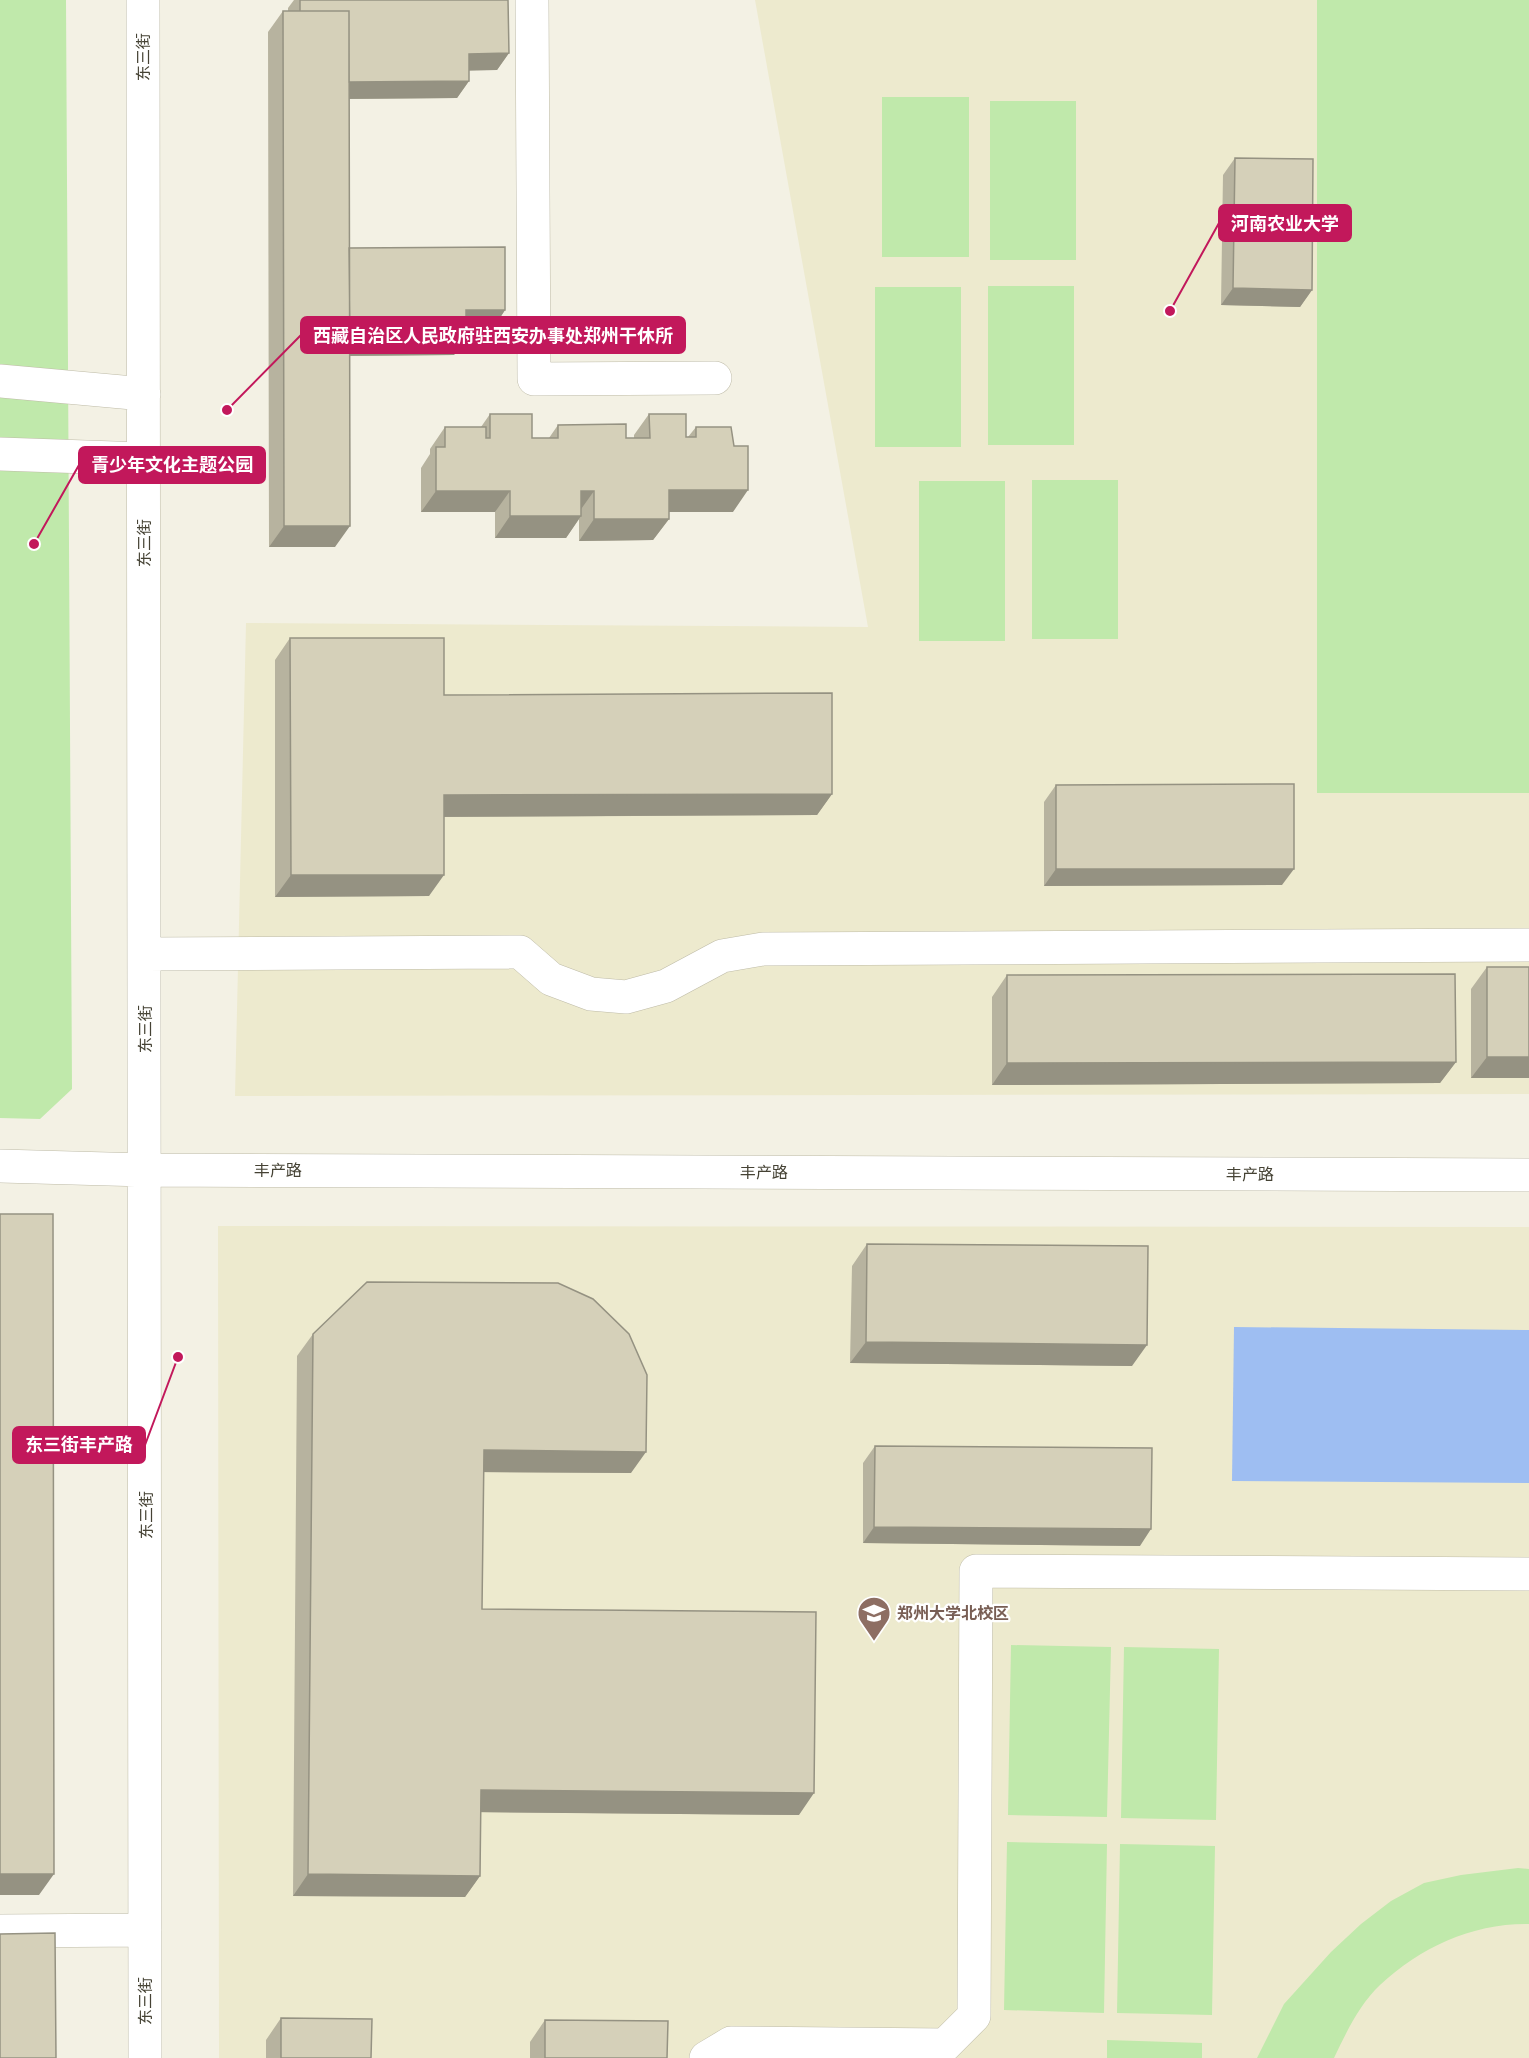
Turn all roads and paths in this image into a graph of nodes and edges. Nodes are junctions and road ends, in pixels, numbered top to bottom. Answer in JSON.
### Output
{"nodes":[{"id":1,"x":143,"y":0,"type":"edge"},
{"id":2,"x":532,"y":0,"type":"edge"},
{"id":3,"x":715,"y":378,"type":"dead end"},
{"id":4,"x":0,"y":381,"type":"edge"},
{"id":5,"x":144,"y":394,"type":"junction"},
{"id":6,"x":0,"y":454,"type":"edge"},
{"id":7,"x":144,"y":459,"type":"junction"},
{"id":8,"x":1529,"y":945,"type":"edge"},
{"id":9,"x":145,"y":954,"type":"junction"},
{"id":10,"x":0,"y":1166,"type":"edge"},
{"id":11,"x":146,"y":1170,"type":"junction"},
{"id":12,"x":1529,"y":1175,"type":"edge"},
{"id":13,"x":1529,"y":1574,"type":"edge"},
{"id":14,"x":145,"y":1930,"type":"junction"},
{"id":15,"x":0,"y":1931,"type":"edge"},
{"id":16,"x":145,"y":2058,"type":"edge"},
{"id":17,"x":706,"y":2058,"type":"edge"}],
"edges":[{"from":1,"to":5,"type":"street","name":"东三街"},
{"from":2,"to":3,"type":"street"},
{"from":4,"to":5,"type":"street"},
{"from":5,"to":7,"type":"street","name":"东三街"},
{"from":6,"to":7,"type":"street"},
{"from":7,"to":9,"type":"street","name":"东三街"},
{"from":8,"to":9,"type":"street"},
{"from":9,"to":11,"type":"street","name":"东三街"},
{"from":10,"to":11,"type":"street","name":"丰产路"},
{"from":11,"to":12,"type":"street","name":"丰产路"},
{"from":11,"to":14,"type":"street","name":"东三街"},
{"from":13,"to":17,"type":"street"},
{"from":14,"to":15,"type":"street"},
{"from":14,"to":16,"type":"street","name":"东三街"}]}
